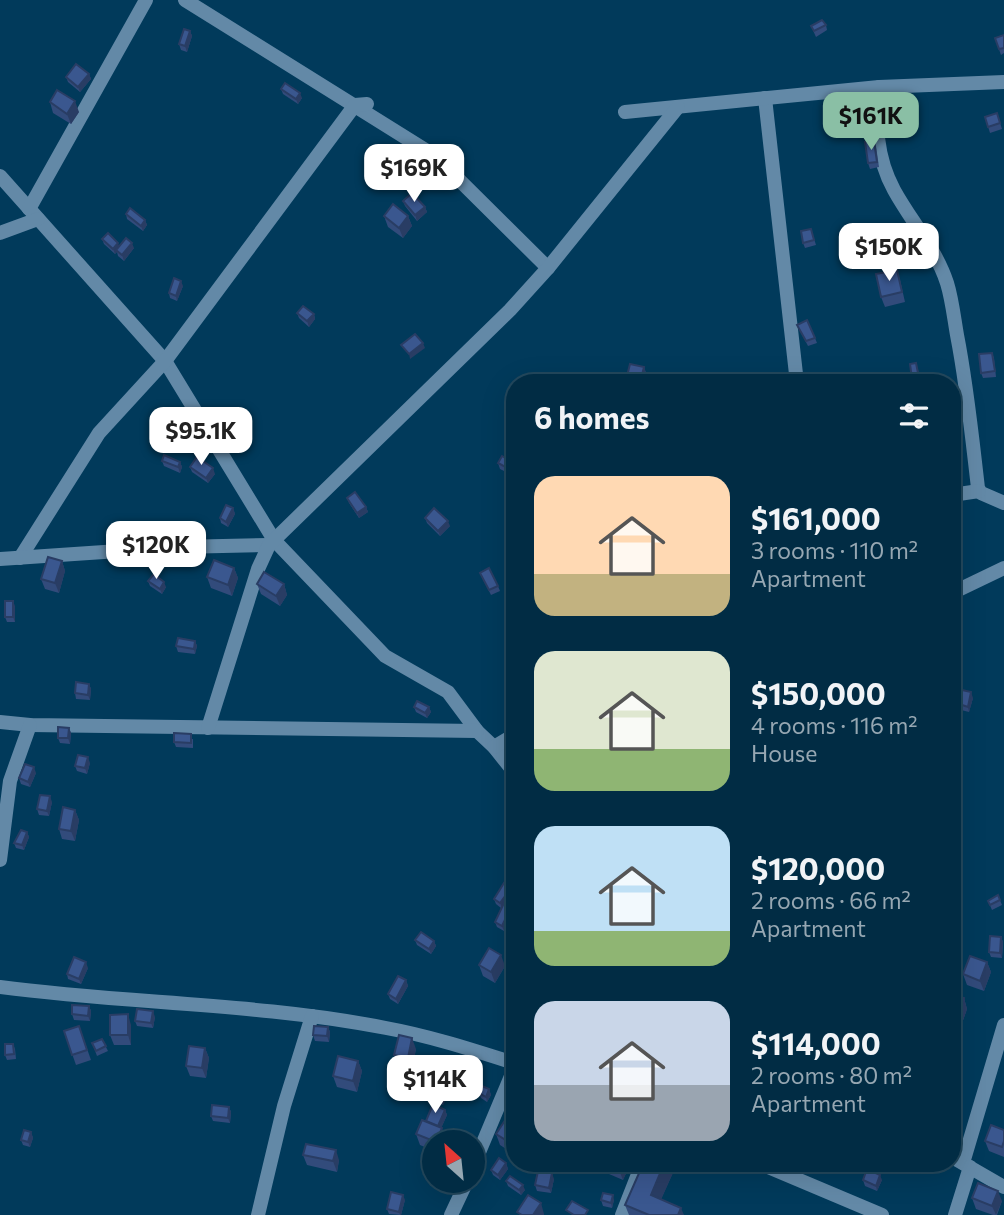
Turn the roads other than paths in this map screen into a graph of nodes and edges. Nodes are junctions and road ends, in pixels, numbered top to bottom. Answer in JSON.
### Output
{"nodes":[{"id":1,"x":146,"y":0,"type":"edge"},
{"id":2,"x":186,"y":0,"type":"edge"},
{"id":3,"x":1004,"y":82,"type":"edge"},
{"id":4,"x":879,"y":86,"type":"junction"},
{"id":5,"x":765,"y":98,"type":"junction"},
{"id":6,"x":361,"y":105,"type":"junction"},
{"id":7,"x":678,"y":107,"type":"junction"},
{"id":8,"x":625,"y":112,"type":"dead end"},
{"id":9,"x":0,"y":176,"type":"edge"},
{"id":10,"x":33,"y":214,"type":"junction"},
{"id":11,"x":0,"y":233,"type":"edge"},
{"id":12,"x":548,"y":268,"type":"junction"},
{"id":13,"x":165,"y":361,"type":"junction"},
{"id":14,"x":796,"y":374,"type":"edge"},
{"id":15,"x":979,"y":491,"type":"junction"},
{"id":16,"x":961,"y":494,"type":"edge"},
{"id":17,"x":1004,"y":503,"type":"edge"},
{"id":18,"x":272,"y":542,"type":"junction"},
{"id":19,"x":20,"y":558,"type":"junction"},
{"id":20,"x":0,"y":559,"type":"edge"},
{"id":21,"x":1004,"y":568,"type":"edge"},
{"id":22,"x":961,"y":589,"type":"edge"},
{"id":23,"x":0,"y":722,"type":"edge"},
{"id":24,"x":30,"y":725,"type":"junction"},
{"id":25,"x":208,"y":727,"type":"junction"},
{"id":26,"x":477,"y":731,"type":"junction"},
{"id":27,"x":506,"y":740,"type":"edge"},
{"id":28,"x":494,"y":747,"type":"junction"},
{"id":29,"x":506,"y":762,"type":"edge"},
{"id":30,"x":0,"y":860,"type":"edge"},
{"id":31,"x":0,"y":987,"type":"edge"},
{"id":32,"x":312,"y":1016,"type":"junction"},
{"id":33,"x":1004,"y":1025,"type":"edge"},
{"id":34,"x":506,"y":1060,"type":"edge"},
{"id":35,"x":506,"y":1088,"type":"edge"},
{"id":36,"x":485,"y":1138,"type":"edge"},
{"id":37,"x":962,"y":1162,"type":"edge"},
{"id":38,"x":639,"y":1172,"type":"edge"},
{"id":39,"x":780,"y":1172,"type":"edge"},
{"id":40,"x":961,"y":1172,"type":"edge"},
{"id":41,"x":1004,"y":1186,"type":"edge"},
{"id":42,"x":461,"y":1194,"type":"edge"},
{"id":43,"x":258,"y":1215,"type":"edge"},
{"id":44,"x":451,"y":1215,"type":"edge"},
{"id":45,"x":622,"y":1215,"type":"edge"},
{"id":46,"x":882,"y":1215,"type":"edge"},
{"id":47,"x":955,"y":1215,"type":"edge"}],
"edges":[{"from":1,"to":10,"type":"street"},
{"from":2,"to":6,"type":"street"},
{"from":3,"to":4,"type":"street"},
{"from":4,"to":5,"type":"street"},
{"from":4,"to":15,"type":"street"},
{"from":5,"to":7,"type":"street"},
{"from":5,"to":14,"type":"street"},
{"from":6,"to":12,"type":"street"},
{"from":6,"to":13,"type":"street"},
{"from":7,"to":8,"type":"street"},
{"from":7,"to":12,"type":"street"},
{"from":9,"to":10,"type":"street"},
{"from":10,"to":11,"type":"street"},
{"from":10,"to":13,"type":"street"},
{"from":12,"to":18,"type":"street"},
{"from":13,"to":18,"type":"street"},
{"from":13,"to":19,"type":"street"},
{"from":15,"to":16,"type":"street"},
{"from":15,"to":17,"type":"street"},
{"from":18,"to":19,"type":"street"},
{"from":18,"to":25,"type":"street"},
{"from":18,"to":26,"type":"street"},
{"from":19,"to":20,"type":"street"},
{"from":21,"to":22,"type":"street"},
{"from":23,"to":24,"type":"street"},
{"from":24,"to":25,"type":"street"},
{"from":24,"to":30,"type":"street"},
{"from":25,"to":26,"type":"street"},
{"from":26,"to":28,"type":"street"},
{"from":27,"to":28,"type":"street"},
{"from":28,"to":29,"type":"street"},
{"from":31,"to":32,"type":"street"},
{"from":32,"to":34,"type":"street"},
{"from":32,"to":43,"type":"street"},
{"from":33,"to":37,"type":"street"},
{"from":35,"to":36,"type":"street"},
{"from":37,"to":41,"type":"street"},
{"from":38,"to":45,"type":"street"},
{"from":39,"to":46,"type":"street"},
{"from":40,"to":47,"type":"street"},
{"from":42,"to":44,"type":"street"}]}
